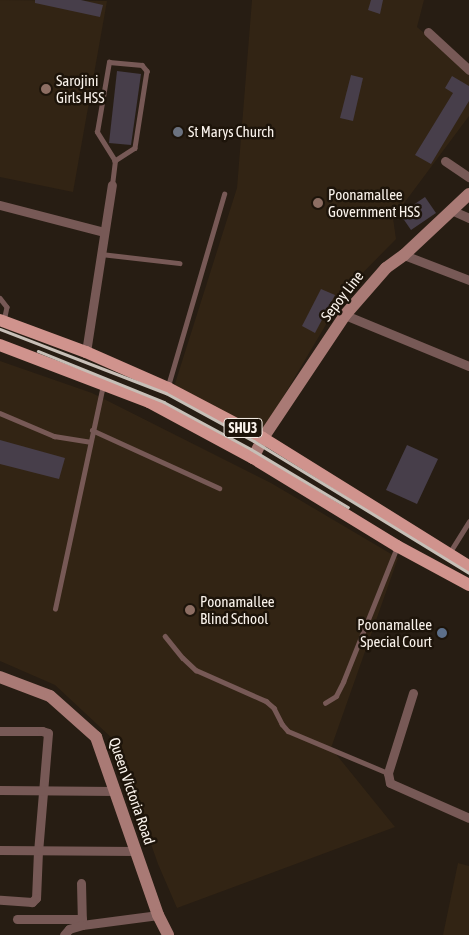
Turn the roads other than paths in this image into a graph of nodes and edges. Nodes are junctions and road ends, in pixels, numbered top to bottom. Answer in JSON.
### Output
{"nodes":[{"id":1,"x":428,"y":32,"type":"dead end"},
{"id":2,"x":469,"y":70,"type":"edge"},
{"id":3,"x":115,"y":161,"type":"junction"},
{"id":4,"x":445,"y":161,"type":"dead end"},
{"id":5,"x":469,"y":177,"type":"edge"},
{"id":6,"x":112,"y":185,"type":"joint"},
{"id":7,"x":224,"y":194,"type":"dead end"},
{"id":8,"x":469,"y":194,"type":"edge"},
{"id":9,"x":0,"y":205,"type":"edge"},
{"id":10,"x":451,"y":210,"type":"junction"},
{"id":11,"x":469,"y":218,"type":"edge"},
{"id":12,"x":104,"y":232,"type":"junction"},
{"id":13,"x":101,"y":254,"type":"junction"},
{"id":14,"x":404,"y":255,"type":"junction"},
{"id":15,"x":179,"y":263,"type":"dead end"},
{"id":16,"x":469,"y":280,"type":"edge"},
{"id":17,"x":0,"y":298,"type":"edge"},
{"id":18,"x":345,"y":316,"type":"junction"},
{"id":19,"x":2,"y":321,"type":"edge"},
{"id":20,"x":0,"y":345,"type":"edge"},
{"id":21,"x":86,"y":352,"type":"junction"},
{"id":22,"x":469,"y":366,"type":"edge"},
{"id":23,"x":104,"y":383,"type":"junction"},
{"id":24,"x":168,"y":388,"type":"junction"},
{"id":25,"x":0,"y":413,"type":"edge"},
{"id":26,"x":92,"y":430,"type":"junction"},
{"id":27,"x":263,"y":438,"type":"junction"},
{"id":28,"x":90,"y":442,"type":"junction"},
{"id":29,"x":253,"y":458,"type":"junction"},
{"id":30,"x":219,"y":488,"type":"dead end"},
{"id":31,"x":469,"y":521,"type":"edge"},
{"id":32,"x":397,"y":546,"type":"junction"},
{"id":33,"x":448,"y":555,"type":"junction"},
{"id":34,"x":469,"y":566,"type":"edge"},
{"id":35,"x":469,"y":585,"type":"edge"},
{"id":36,"x":56,"y":610,"type":"dead end"},
{"id":37,"x":165,"y":636,"type":"dead end"},
{"id":38,"x":0,"y":677,"type":"edge"},
{"id":39,"x":413,"y":693,"type":"dead end"},
{"id":40,"x":325,"y":702,"type":"dead end"},
{"id":41,"x":0,"y":731,"type":"edge"},
{"id":42,"x":388,"y":772,"type":"junction"},
{"id":43,"x":0,"y":790,"type":"edge"},
{"id":44,"x":44,"y":792,"type":"junction"},
{"id":45,"x":116,"y":792,"type":"junction"},
{"id":46,"x":469,"y":818,"type":"edge"},
{"id":47,"x":0,"y":850,"type":"edge"},
{"id":48,"x":38,"y":850,"type":"junction"},
{"id":49,"x":136,"y":851,"type":"junction"},
{"id":50,"x":81,"y":883,"type":"dead end"},
{"id":51,"x":0,"y":900,"type":"edge"},
{"id":52,"x":158,"y":914,"type":"junction"},
{"id":53,"x":17,"y":919,"type":"dead end"},
{"id":54,"x":82,"y":922,"type":"junction"},
{"id":55,"x":64,"y":935,"type":"edge"},
{"id":56,"x":168,"y":935,"type":"edge"}],
"edges":[{"from":1,"to":2,"type":"street"},
{"from":3,"to":3,"type":"lane"},
{"from":3,"to":6,"type":"lane"},
{"from":4,"to":5,"type":"street"},
{"from":6,"to":12,"type":"street"},
{"from":7,"to":24,"type":"lane"},
{"from":8,"to":10,"type":"street","name":"Sepoy Line"},
{"from":9,"to":12,"type":"street"},
{"from":10,"to":11,"type":"street"},
{"from":10,"to":14,"type":"street","name":"Sepoy Line"},
{"from":12,"to":13,"type":"street"},
{"from":13,"to":15,"type":"lane"},
{"from":13,"to":21,"type":"street"},
{"from":14,"to":16,"type":"street"},
{"from":14,"to":18,"type":"street","name":"Sepoy Line"},
{"from":17,"to":19,"type":"lane"},
{"from":18,"to":22,"type":"street"},
{"from":18,"to":27,"type":"street","name":"Sepoy Line"},
{"from":19,"to":21,"type":"main road","number":"SHU3"},
{"from":20,"to":23,"type":"main road","number":"SHU3"},
{"from":21,"to":24,"type":"main road","number":"SHU3"},
{"from":23,"to":26,"type":"lane"},
{"from":23,"to":29,"type":"main road","number":"SHU3"},
{"from":24,"to":27,"type":"main road","number":"SHU3"},
{"from":25,"to":28,"type":"lane"},
{"from":26,"to":28,"type":"lane"},
{"from":26,"to":30,"type":"lane"},
{"from":27,"to":29,"type":"street","name":"Sepoy Line"},
{"from":27,"to":33,"type":"main road","number":"SHU3"},
{"from":28,"to":36,"type":"lane"},
{"from":29,"to":32,"type":"main road","number":"SHU3"},
{"from":31,"to":33,"type":"lane"},
{"from":32,"to":35,"type":"main road","number":"SHU3"},
{"from":32,"to":40,"type":"lane"},
{"from":33,"to":34,"type":"main road","number":"SHU3"},
{"from":37,"to":42,"type":"lane"},
{"from":38,"to":45,"type":"street","name":"Queen Victoria Road"},
{"from":39,"to":42,"type":"street"},
{"from":41,"to":44,"type":"street"},
{"from":42,"to":46,"type":"street"},
{"from":43,"to":44,"type":"street"},
{"from":44,"to":45,"type":"street"},
{"from":44,"to":48,"type":"street"},
{"from":45,"to":49,"type":"street","name":"Queen Victoria Road"},
{"from":47,"to":48,"type":"street"},
{"from":48,"to":49,"type":"street"},
{"from":48,"to":51,"type":"street"},
{"from":49,"to":52,"type":"street","name":"Queen Victoria Road"},
{"from":50,"to":54,"type":"street"},
{"from":52,"to":54,"type":"street"},
{"from":52,"to":56,"type":"street","name":"Queen Victoria Road"},
{"from":53,"to":54,"type":"street"},
{"from":54,"to":55,"type":"street"}]}
